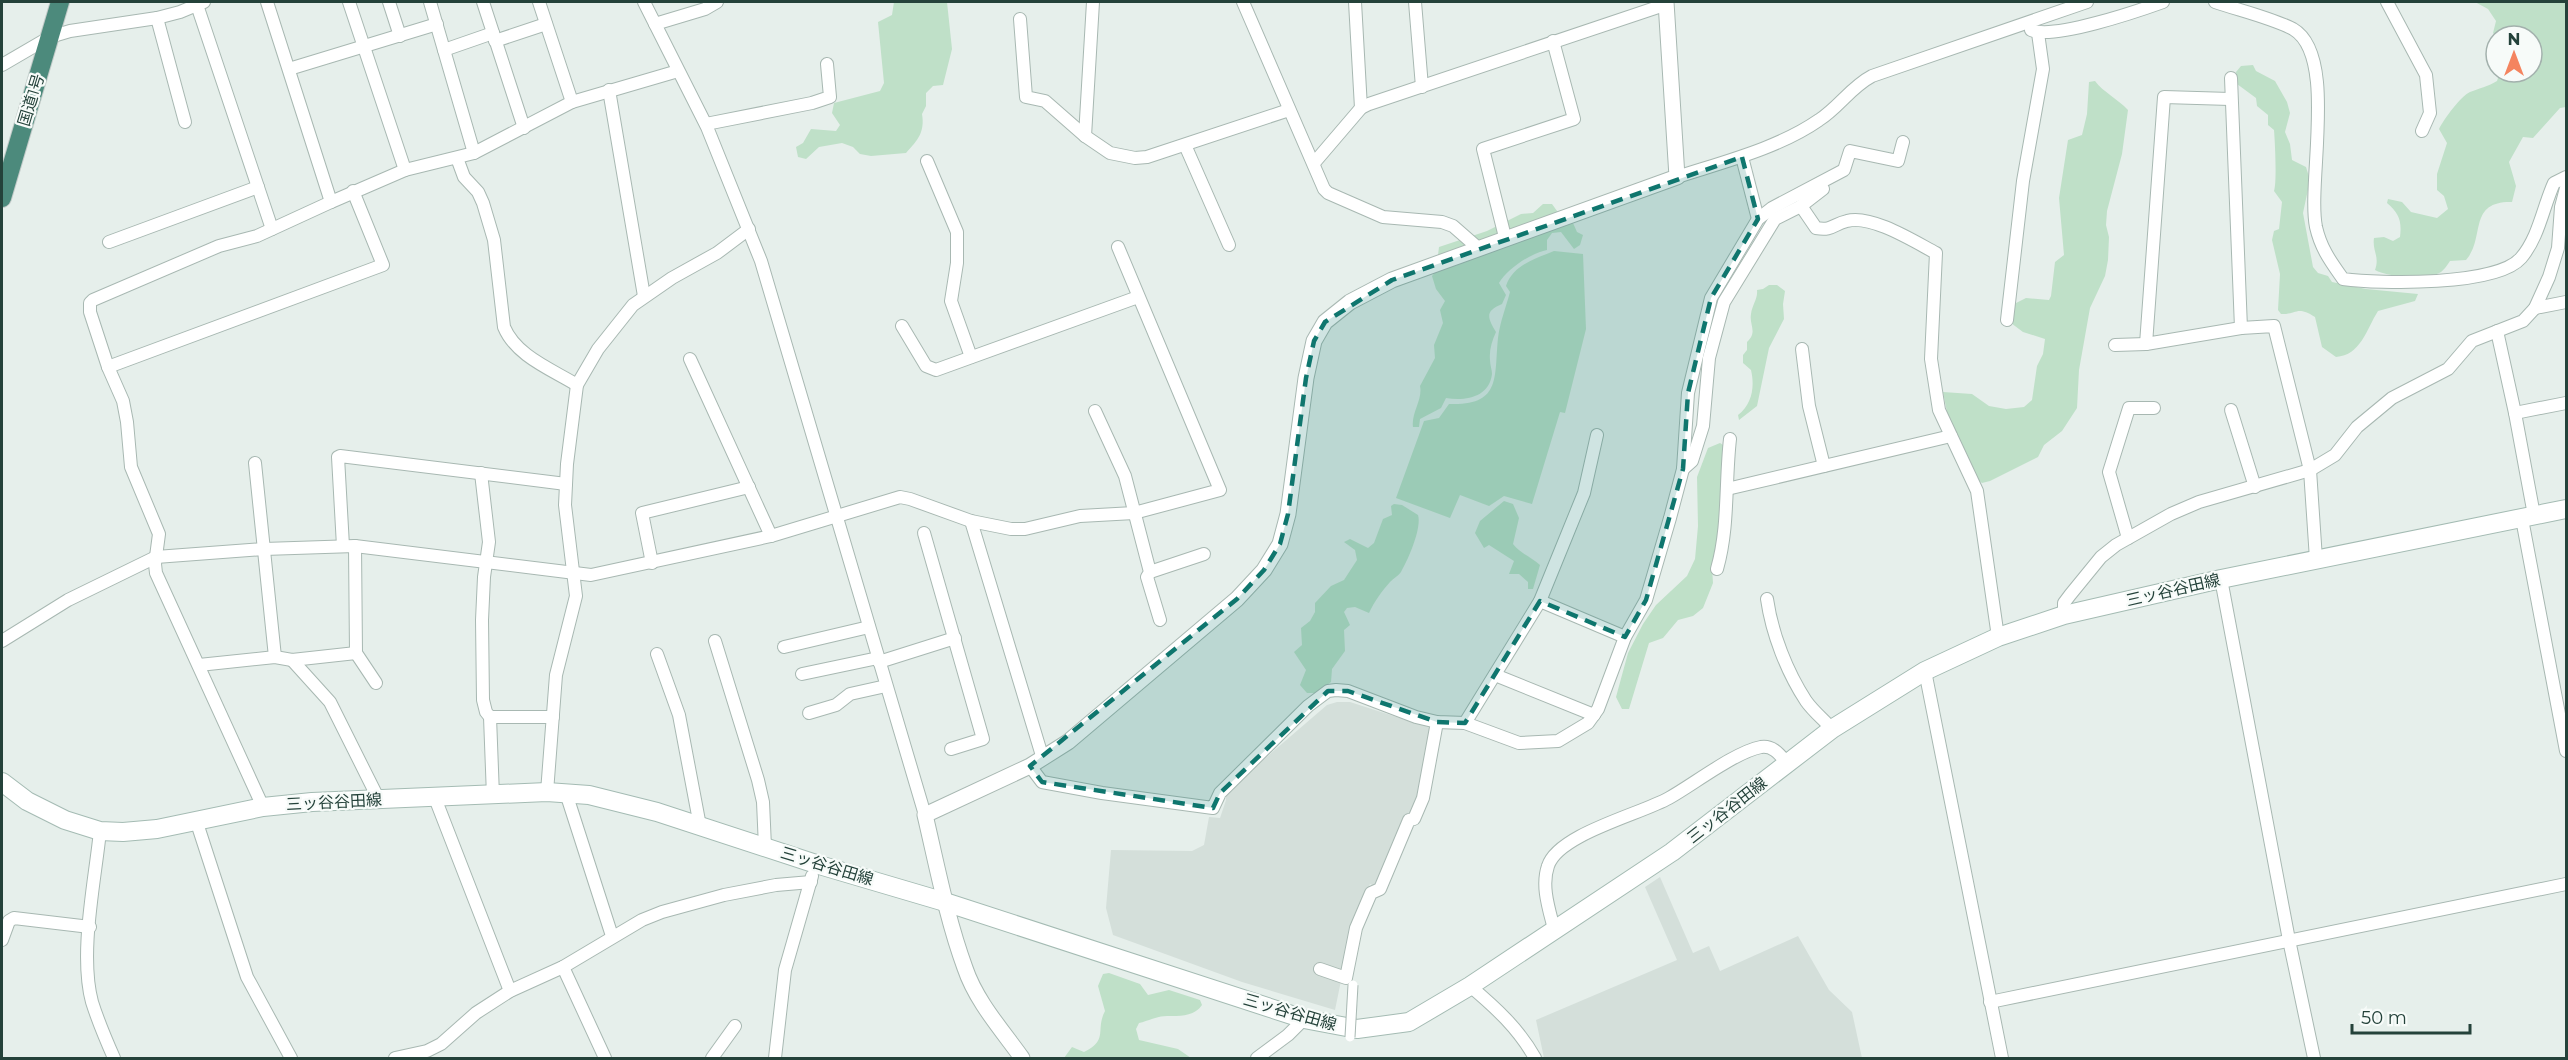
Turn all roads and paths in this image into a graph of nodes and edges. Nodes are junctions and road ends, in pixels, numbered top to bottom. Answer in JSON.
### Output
{"nodes":[{"id":1,"x":60,"y":2,"type":"edge"},
{"id":2,"x":267,"y":2,"type":"edge"},
{"id":3,"x":348,"y":2,"type":"edge"},
{"id":4,"x":389,"y":2,"type":"edge"},
{"id":5,"x":430,"y":2,"type":"edge"},
{"id":6,"x":483,"y":2,"type":"edge"},
{"id":7,"x":539,"y":2,"type":"edge"},
{"id":8,"x":644,"y":2,"type":"edge"},
{"id":9,"x":717,"y":2,"type":"edge"},
{"id":10,"x":1093,"y":2,"type":"edge"},
{"id":11,"x":1243,"y":2,"type":"edge"},
{"id":12,"x":1355,"y":2,"type":"edge"},
{"id":13,"x":1415,"y":2,"type":"edge"},
{"id":14,"x":2087,"y":2,"type":"edge"},
{"id":15,"x":2163,"y":2,"type":"edge"},
{"id":16,"x":2215,"y":2,"type":"edge"},
{"id":17,"x":2387,"y":2,"type":"edge"},
{"id":18,"x":201,"y":3,"type":"edge"},
{"id":19,"x":1666,"y":3,"type":"edge"},
{"id":20,"x":157,"y":18,"type":"junction"},
{"id":21,"x":1020,"y":19,"type":"dead end"},
{"id":22,"x":436,"y":24,"type":"junction"},
{"id":23,"x":546,"y":24,"type":"junction"},
{"id":24,"x":655,"y":24,"type":"junction"},
{"id":25,"x":2023,"y":24,"type":"junction"},
{"id":26,"x":2038,"y":33,"type":"junction"},
{"id":27,"x":400,"y":36,"type":"junction"},
{"id":28,"x":50,"y":37,"type":"junction"},
{"id":29,"x":494,"y":37,"type":"junction"},
{"id":30,"x":1553,"y":41,"type":"junction"},
{"id":31,"x":363,"y":47,"type":"junction"},
{"id":32,"x":444,"y":50,"type":"junction"},
{"id":33,"x":827,"y":64,"type":"dead end"},
{"id":34,"x":2,"y":65,"type":"edge"},
{"id":35,"x":289,"y":69,"type":"junction"},
{"id":36,"x":678,"y":71,"type":"junction"},
{"id":37,"x":2231,"y":78,"type":"dead end"},
{"id":38,"x":1422,"y":87,"type":"junction"},
{"id":39,"x":609,"y":90,"type":"junction"},
{"id":40,"x":2230,"y":99,"type":"junction"},
{"id":41,"x":572,"y":102,"type":"junction"},
{"id":42,"x":1361,"y":108,"type":"junction"},
{"id":43,"x":1289,"y":110,"type":"junction"},
{"id":44,"x":185,"y":122,"type":"dead end"},
{"id":45,"x":706,"y":124,"type":"junction"},
{"id":46,"x":524,"y":128,"type":"junction"},
{"id":47,"x":2422,"y":131,"type":"dead end"},
{"id":48,"x":1085,"y":136,"type":"junction"},
{"id":49,"x":1904,"y":142,"type":"dead end"},
{"id":50,"x":1185,"y":145,"type":"junction"},
{"id":51,"x":474,"y":153,"type":"junction"},
{"id":52,"x":1742,"y":157,"type":"junction"},
{"id":53,"x":457,"y":158,"type":"junction"},
{"id":54,"x":927,"y":161,"type":"dead end"},
{"id":55,"x":1314,"y":164,"type":"junction"},
{"id":56,"x":405,"y":170,"type":"junction"},
{"id":57,"x":1677,"y":177,"type":"junction"},
{"id":58,"x":2566,"y":177,"type":"edge"},
{"id":59,"x":1830,"y":178,"type":"junction"},
{"id":60,"x":258,"y":187,"type":"junction"},
{"id":61,"x":2566,"y":188,"type":"edge"},
{"id":62,"x":353,"y":191,"type":"junction"},
{"id":63,"x":2,"y":198,"type":"edge"},
{"id":64,"x":332,"y":202,"type":"junction"},
{"id":65,"x":1801,"y":206,"type":"junction"},
{"id":66,"x":1758,"y":219,"type":"junction"},
{"id":67,"x":272,"y":229,"type":"junction"},
{"id":68,"x":749,"y":229,"type":"junction"},
{"id":69,"x":1505,"y":237,"type":"junction"},
{"id":70,"x":109,"y":242,"type":"dead end"},
{"id":71,"x":1229,"y":245,"type":"dead end"},
{"id":72,"x":1118,"y":247,"type":"dead end"},
{"id":73,"x":1477,"y":247,"type":"junction"},
{"id":74,"x":644,"y":296,"type":"junction"},
{"id":75,"x":1138,"y":297,"type":"junction"},
{"id":76,"x":2566,"y":302,"type":"edge"},
{"id":77,"x":2535,"y":308,"type":"junction"},
{"id":78,"x":2007,"y":320,"type":"dead end"},
{"id":79,"x":902,"y":326,"type":"dead end"},
{"id":80,"x":2241,"y":328,"type":"junction"},
{"id":81,"x":2497,"y":331,"type":"junction"},
{"id":82,"x":2146,"y":344,"type":"junction"},
{"id":83,"x":2115,"y":345,"type":"dead end"},
{"id":84,"x":1802,"y":349,"type":"dead end"},
{"id":85,"x":971,"y":357,"type":"junction"},
{"id":86,"x":690,"y":359,"type":"dead end"},
{"id":87,"x":108,"y":368,"type":"junction"},
{"id":88,"x":578,"y":385,"type":"junction"},
{"id":89,"x":2566,"y":403,"type":"edge"},
{"id":90,"x":2154,"y":408,"type":"dead end"},
{"id":91,"x":2231,"y":410,"type":"dead end"},
{"id":92,"x":1095,"y":411,"type":"dead end"},
{"id":93,"x":2516,"y":413,"type":"junction"},
{"id":94,"x":1597,"y":435,"type":"dead end"},
{"id":95,"x":1951,"y":436,"type":"junction"},
{"id":96,"x":1730,"y":439,"type":"dead end"},
{"id":97,"x":255,"y":463,"type":"dead end"},
{"id":98,"x":1824,"y":466,"type":"junction"},
{"id":99,"x":1683,"y":469,"type":"junction"},
{"id":100,"x":2310,"y":470,"type":"junction"},
{"id":101,"x":481,"y":473,"type":"junction"},
{"id":102,"x":566,"y":484,"type":"junction"},
{"id":103,"x":749,"y":487,"type":"junction"},
{"id":104,"x":2255,"y":487,"type":"junction"},
{"id":105,"x":1727,"y":489,"type":"junction"},
{"id":106,"x":2566,"y":509,"type":"edge"},
{"id":107,"x":1134,"y":513,"type":"junction"},
{"id":108,"x":2528,"y":517,"type":"junction"},
{"id":109,"x":837,"y":518,"type":"junction"},
{"id":110,"x":970,"y":521,"type":"junction"},
{"id":111,"x":924,"y":533,"type":"dead end"},
{"id":112,"x":771,"y":536,"type":"junction"},
{"id":113,"x":2128,"y":538,"type":"junction"},
{"id":114,"x":349,"y":546,"type":"junction"},
{"id":115,"x":264,"y":549,"type":"junction"},
{"id":116,"x":1204,"y":554,"type":"dead end"},
{"id":117,"x":156,"y":557,"type":"junction"},
{"id":118,"x":2316,"y":559,"type":"junction"},
{"id":119,"x":488,"y":562,"type":"junction"},
{"id":120,"x":652,"y":563,"type":"junction"},
{"id":121,"x":1717,"y":569,"type":"dead end"},
{"id":122,"x":1150,"y":572,"type":"junction"},
{"id":123,"x":574,"y":574,"type":"junction"},
{"id":124,"x":2221,"y":579,"type":"junction"},
{"id":125,"x":1767,"y":599,"type":"dead end"},
{"id":126,"x":1540,"y":601,"type":"junction"},
{"id":127,"x":2064,"y":615,"type":"junction"},
{"id":128,"x":1160,"y":620,"type":"dead end"},
{"id":129,"x":869,"y":627,"type":"junction"},
{"id":130,"x":1625,"y":636,"type":"junction"},
{"id":131,"x":1998,"y":637,"type":"junction"},
{"id":132,"x":955,"y":638,"type":"junction"},
{"id":133,"x":2,"y":640,"type":"edge"},
{"id":134,"x":715,"y":641,"type":"dead end"},
{"id":135,"x":784,"y":646,"type":"dead end"},
{"id":136,"x":356,"y":653,"type":"junction"},
{"id":137,"x":657,"y":654,"type":"dead end"},
{"id":138,"x":275,"y":657,"type":"junction"},
{"id":139,"x":292,"y":660,"type":"junction"},
{"id":140,"x":878,"y":660,"type":"junction"},
{"id":141,"x":199,"y":665,"type":"junction"},
{"id":142,"x":1925,"y":671,"type":"junction"},
{"id":143,"x":802,"y":674,"type":"dead end"},
{"id":144,"x":1495,"y":675,"type":"junction"},
{"id":145,"x":376,"y":683,"type":"dead end"},
{"id":146,"x":886,"y":686,"type":"junction"},
{"id":147,"x":809,"y":713,"type":"dead end"},
{"id":148,"x":1594,"y":715,"type":"junction"},
{"id":149,"x":490,"y":717,"type":"junction"},
{"id":150,"x":552,"y":717,"type":"junction"},
{"id":151,"x":1437,"y":722,"type":"junction"},
{"id":152,"x":1466,"y":723,"type":"junction"},
{"id":153,"x":1832,"y":729,"type":"junction"},
{"id":154,"x":951,"y":749,"type":"dead end"},
{"id":155,"x":2566,"y":751,"type":"edge"},
{"id":156,"x":1037,"y":763,"type":"junction"},
{"id":157,"x":1787,"y":763,"type":"junction"},
{"id":158,"x":2,"y":782,"type":"edge"},
{"id":159,"x":547,"y":792,"type":"junction"},
{"id":160,"x":566,"y":793,"type":"junction"},
{"id":161,"x":493,"y":796,"type":"junction"},
{"id":162,"x":435,"y":798,"type":"junction"},
{"id":163,"x":379,"y":800,"type":"junction"},
{"id":164,"x":263,"y":807,"type":"junction"},
{"id":165,"x":925,"y":815,"type":"junction"},
{"id":166,"x":196,"y":820,"type":"junction"},
{"id":167,"x":700,"y":826,"type":"junction"},
{"id":168,"x":100,"y":831,"type":"junction"},
{"id":169,"x":765,"y":847,"type":"junction"},
{"id":170,"x":816,"y":864,"type":"junction"},
{"id":171,"x":811,"y":882,"type":"junction"},
{"id":172,"x":2566,"y":884,"type":"edge"},
{"id":173,"x":945,"y":902,"type":"junction"},
{"id":174,"x":90,"y":927,"type":"junction"},
{"id":175,"x":1554,"y":929,"type":"junction"},
{"id":176,"x":612,"y":936,"type":"junction"},
{"id":177,"x":2,"y":940,"type":"edge"},
{"id":178,"x":2289,"y":940,"type":"junction"},
{"id":179,"x":563,"y":967,"type":"junction"},
{"id":180,"x":1320,"y":969,"type":"dead end"},
{"id":181,"x":1353,"y":985,"type":"dead end"},
{"id":182,"x":1470,"y":986,"type":"junction"},
{"id":183,"x":510,"y":992,"type":"junction"},
{"id":184,"x":1990,"y":1002,"type":"junction"},
{"id":185,"x":1304,"y":1019,"type":"junction"},
{"id":186,"x":735,"y":1026,"type":"dead end"},
{"id":187,"x":1350,"y":1037,"type":"dead end"},
{"id":188,"x":114,"y":1059,"type":"edge"},
{"id":189,"x":291,"y":1059,"type":"edge"},
{"id":190,"x":395,"y":1059,"type":"edge"},
{"id":191,"x":605,"y":1059,"type":"edge"},
{"id":192,"x":712,"y":1059,"type":"edge"},
{"id":193,"x":775,"y":1059,"type":"edge"},
{"id":194,"x":1022,"y":1059,"type":"edge"},
{"id":195,"x":1257,"y":1059,"type":"edge"},
{"id":196,"x":1535,"y":1059,"type":"edge"},
{"id":197,"x":2002,"y":1059,"type":"edge"},
{"id":198,"x":2314,"y":1059,"type":"edge"}],
"edges":[{"from":1,"to":28,"type":"highway","name":"国道1号"},
{"from":2,"to":35,"type":"street"},
{"from":3,"to":31,"type":"street"},
{"from":4,"to":27,"type":"street"},
{"from":5,"to":22,"type":"street"},
{"from":6,"to":29,"type":"street"},
{"from":7,"to":23,"type":"street"},
{"from":8,"to":24,"type":"street"},
{"from":9,"to":24,"type":"street"},
{"from":10,"to":48,"type":"street"},
{"from":11,"to":43,"type":"street"},
{"from":12,"to":42,"type":"street"},
{"from":13,"to":38,"type":"street"},
{"from":14,"to":25,"type":"street"},
{"from":15,"to":26,"type":"street"},
{"from":16,"to":58,"type":"street"},
{"from":17,"to":47,"type":"street"},
{"from":18,"to":20,"type":"street"},
{"from":18,"to":60,"type":"street"},
{"from":19,"to":30,"type":"street"},
{"from":19,"to":57,"type":"street"},
{"from":20,"to":28,"type":"street"},
{"from":20,"to":44,"type":"street"},
{"from":21,"to":48,"type":"street"},
{"from":22,"to":27,"type":"street"},
{"from":22,"to":32,"type":"street"},
{"from":23,"to":29,"type":"street"},
{"from":23,"to":41,"type":"street"},
{"from":24,"to":36,"type":"street"},
{"from":25,"to":26,"type":"street"},
{"from":25,"to":52,"type":"street"},
{"from":26,"to":78,"type":"street"},
{"from":27,"to":31,"type":"street"},
{"from":28,"to":34,"type":"street"},
{"from":28,"to":63,"type":"highway","name":"国道1号"},
{"from":29,"to":32,"type":"street"},
{"from":29,"to":46,"type":"street"},
{"from":30,"to":38,"type":"street"},
{"from":30,"to":69,"type":"street"},
{"from":31,"to":35,"type":"street"},
{"from":31,"to":56,"type":"street"},
{"from":32,"to":51,"type":"street"},
{"from":33,"to":45,"type":"street"},
{"from":35,"to":64,"type":"street"},
{"from":36,"to":39,"type":"street"},
{"from":36,"to":45,"type":"street"},
{"from":37,"to":40,"type":"street"},
{"from":38,"to":42,"type":"street"},
{"from":39,"to":41,"type":"street"},
{"from":39,"to":74,"type":"street"},
{"from":40,"to":80,"type":"street"},
{"from":40,"to":82,"type":"street"},
{"from":41,"to":46,"type":"street"},
{"from":42,"to":55,"type":"street"},
{"from":43,"to":50,"type":"street"},
{"from":43,"to":55,"type":"street"},
{"from":45,"to":68,"type":"street"},
{"from":46,"to":51,"type":"street"},
{"from":48,"to":50,"type":"street"},
{"from":49,"to":59,"type":"street"},
{"from":50,"to":71,"type":"street"},
{"from":51,"to":53,"type":"street"},
{"from":52,"to":57,"type":"street"},
{"from":52,"to":66,"type":"street"},
{"from":53,"to":56,"type":"street"},
{"from":53,"to":88,"type":"street"},
{"from":54,"to":85,"type":"street"},
{"from":55,"to":73,"type":"street"},
{"from":56,"to":62,"type":"street"},
{"from":57,"to":69,"type":"street"},
{"from":59,"to":65,"type":"street"},
{"from":59,"to":66,"type":"street"},
{"from":60,"to":67,"type":"street"},
{"from":60,"to":70,"type":"street"},
{"from":61,"to":77,"type":"street"},
{"from":62,"to":64,"type":"street"},
{"from":62,"to":87,"type":"street"},
{"from":64,"to":67,"type":"street"},
{"from":65,"to":95,"type":"street"},
{"from":65,"to":99,"type":"street"},
{"from":66,"to":99,"type":"street"},
{"from":67,"to":87,"type":"street"},
{"from":68,"to":74,"type":"street"},
{"from":68,"to":109,"type":"street"},
{"from":69,"to":73,"type":"street"},
{"from":72,"to":75,"type":"street"},
{"from":73,"to":156,"type":"street"},
{"from":74,"to":88,"type":"street"},
{"from":75,"to":85,"type":"street"},
{"from":75,"to":107,"type":"street"},
{"from":76,"to":77,"type":"street"},
{"from":77,"to":81,"type":"street"},
{"from":79,"to":85,"type":"street"},
{"from":80,"to":82,"type":"street"},
{"from":80,"to":100,"type":"street"},
{"from":81,"to":93,"type":"street"},
{"from":81,"to":100,"type":"street"},
{"from":82,"to":83,"type":"street"},
{"from":84,"to":98,"type":"street"},
{"from":86,"to":103,"type":"street"},
{"from":87,"to":117,"type":"street"},
{"from":88,"to":102,"type":"street"},
{"from":89,"to":93,"type":"street"},
{"from":90,"to":113,"type":"street"},
{"from":91,"to":104,"type":"street"},
{"from":92,"to":107,"type":"street"},
{"from":93,"to":108,"type":"street"},
{"from":94,"to":126,"type":"street"},
{"from":95,"to":98,"type":"street"},
{"from":95,"to":131,"type":"street"},
{"from":96,"to":105,"type":"street"},
{"from":97,"to":115,"type":"street"},
{"from":98,"to":105,"type":"street"},
{"from":99,"to":130,"type":"street"},
{"from":100,"to":104,"type":"street"},
{"from":100,"to":118,"type":"street"},
{"from":101,"to":102,"type":"street"},
{"from":101,"to":114,"type":"street"},
{"from":101,"to":119,"type":"street"},
{"from":102,"to":123,"type":"street"},
{"from":103,"to":112,"type":"street"},
{"from":103,"to":120,"type":"street"},
{"from":104,"to":113,"type":"street"},
{"from":105,"to":121,"type":"street"},
{"from":106,"to":108,"type":"main road","name":"三ッ谷谷田線"},
{"from":107,"to":110,"type":"street"},
{"from":107,"to":122,"type":"street"},
{"from":108,"to":118,"type":"main road","name":"三ッ谷谷田線"},
{"from":108,"to":155,"type":"street"},
{"from":109,"to":110,"type":"street"},
{"from":109,"to":112,"type":"street"},
{"from":109,"to":129,"type":"street"},
{"from":110,"to":156,"type":"street"},
{"from":111,"to":132,"type":"street"},
{"from":112,"to":120,"type":"street"},
{"from":113,"to":127,"type":"street"},
{"from":114,"to":115,"type":"street"},
{"from":114,"to":119,"type":"street"},
{"from":114,"to":136,"type":"street"},
{"from":115,"to":117,"type":"street"},
{"from":115,"to":138,"type":"street"},
{"from":116,"to":122,"type":"street"},
{"from":117,"to":133,"type":"street"},
{"from":117,"to":141,"type":"street"},
{"from":118,"to":124,"type":"main road","name":"三ッ谷谷田線"},
{"from":119,"to":123,"type":"street"},
{"from":119,"to":149,"type":"street"},
{"from":120,"to":123,"type":"street"},
{"from":122,"to":128,"type":"street"},
{"from":123,"to":150,"type":"street"},
{"from":124,"to":127,"type":"main road","name":"三ッ谷谷田線"},
{"from":124,"to":178,"type":"street"},
{"from":125,"to":153,"type":"street"},
{"from":126,"to":130,"type":"street"},
{"from":126,"to":144,"type":"street"},
{"from":127,"to":131,"type":"main road","name":"三ッ谷谷田線"},
{"from":129,"to":135,"type":"street"},
{"from":129,"to":140,"type":"street"},
{"from":130,"to":148,"type":"street"},
{"from":131,"to":142,"type":"main road","name":"三ッ谷谷田線"},
{"from":132,"to":140,"type":"street"},
{"from":132,"to":154,"type":"street"},
{"from":134,"to":169,"type":"street"},
{"from":136,"to":139,"type":"street"},
{"from":136,"to":145,"type":"street"},
{"from":137,"to":167,"type":"street"},
{"from":138,"to":139,"type":"street"},
{"from":138,"to":141,"type":"street"},
{"from":139,"to":163,"type":"street"},
{"from":140,"to":143,"type":"street"},
{"from":140,"to":146,"type":"street"},
{"from":141,"to":164,"type":"street"},
{"from":142,"to":153,"type":"main road","name":"三ッ谷谷田線"},
{"from":142,"to":184,"type":"street"},
{"from":144,"to":148,"type":"street"},
{"from":144,"to":152,"type":"street"},
{"from":146,"to":147,"type":"street"},
{"from":146,"to":165,"type":"street"},
{"from":148,"to":152,"type":"street"},
{"from":149,"to":150,"type":"street"},
{"from":149,"to":161,"type":"street"},
{"from":150,"to":159,"type":"street"},
{"from":151,"to":152,"type":"street"},
{"from":151,"to":156,"type":"street"},
{"from":151,"to":180,"type":"street"},
{"from":153,"to":157,"type":"main road","name":"三ッ谷谷田線"},
{"from":156,"to":165,"type":"street"},
{"from":157,"to":175,"type":"main road","name":"三ッ谷谷田線"},
{"from":157,"to":175,"type":"street"},
{"from":158,"to":168,"type":"main road","name":"三ッ谷谷田線"},
{"from":159,"to":160,"type":"main road","name":"三ッ谷谷田線"},
{"from":159,"to":161,"type":"main road","name":"三ッ谷谷田線"},
{"from":160,"to":167,"type":"main road","name":"三ッ谷谷田線"},
{"from":160,"to":176,"type":"street"},
{"from":161,"to":162,"type":"main road","name":"三ッ谷谷田線"},
{"from":162,"to":163,"type":"main road","name":"三ッ谷谷田線"},
{"from":162,"to":183,"type":"street"},
{"from":163,"to":164,"type":"main road","name":"三ッ谷谷田線"},
{"from":164,"to":166,"type":"main road","name":"三ッ谷谷田線"},
{"from":165,"to":173,"type":"street"},
{"from":166,"to":168,"type":"main road","name":"三ッ谷谷田線"},
{"from":166,"to":189,"type":"street"},
{"from":167,"to":169,"type":"main road","name":"三ッ谷谷田線"},
{"from":168,"to":174,"type":"street"},
{"from":169,"to":170,"type":"main road","name":"三ッ谷谷田線"},
{"from":170,"to":171,"type":"street"},
{"from":170,"to":173,"type":"main road","name":"三ッ谷谷田線"},
{"from":171,"to":176,"type":"street"},
{"from":171,"to":193,"type":"street"},
{"from":172,"to":178,"type":"street"},
{"from":173,"to":185,"type":"main road","name":"三ッ谷谷田線"},
{"from":173,"to":194,"type":"street"},
{"from":174,"to":177,"type":"street"},
{"from":174,"to":188,"type":"street"},
{"from":175,"to":182,"type":"main road","name":"三ッ谷谷田線"},
{"from":176,"to":179,"type":"street"},
{"from":178,"to":184,"type":"street"},
{"from":178,"to":198,"type":"street"},
{"from":179,"to":183,"type":"street"},
{"from":179,"to":191,"type":"street"},
{"from":181,"to":187,"type":"street","bridge":true},
{"from":182,"to":185,"type":"main road","name":"三ッ谷谷田線"},
{"from":182,"to":196,"type":"street"},
{"from":183,"to":190,"type":"street"},
{"from":184,"to":197,"type":"street"},
{"from":185,"to":195,"type":"street"},
{"from":186,"to":192,"type":"street"}]}
